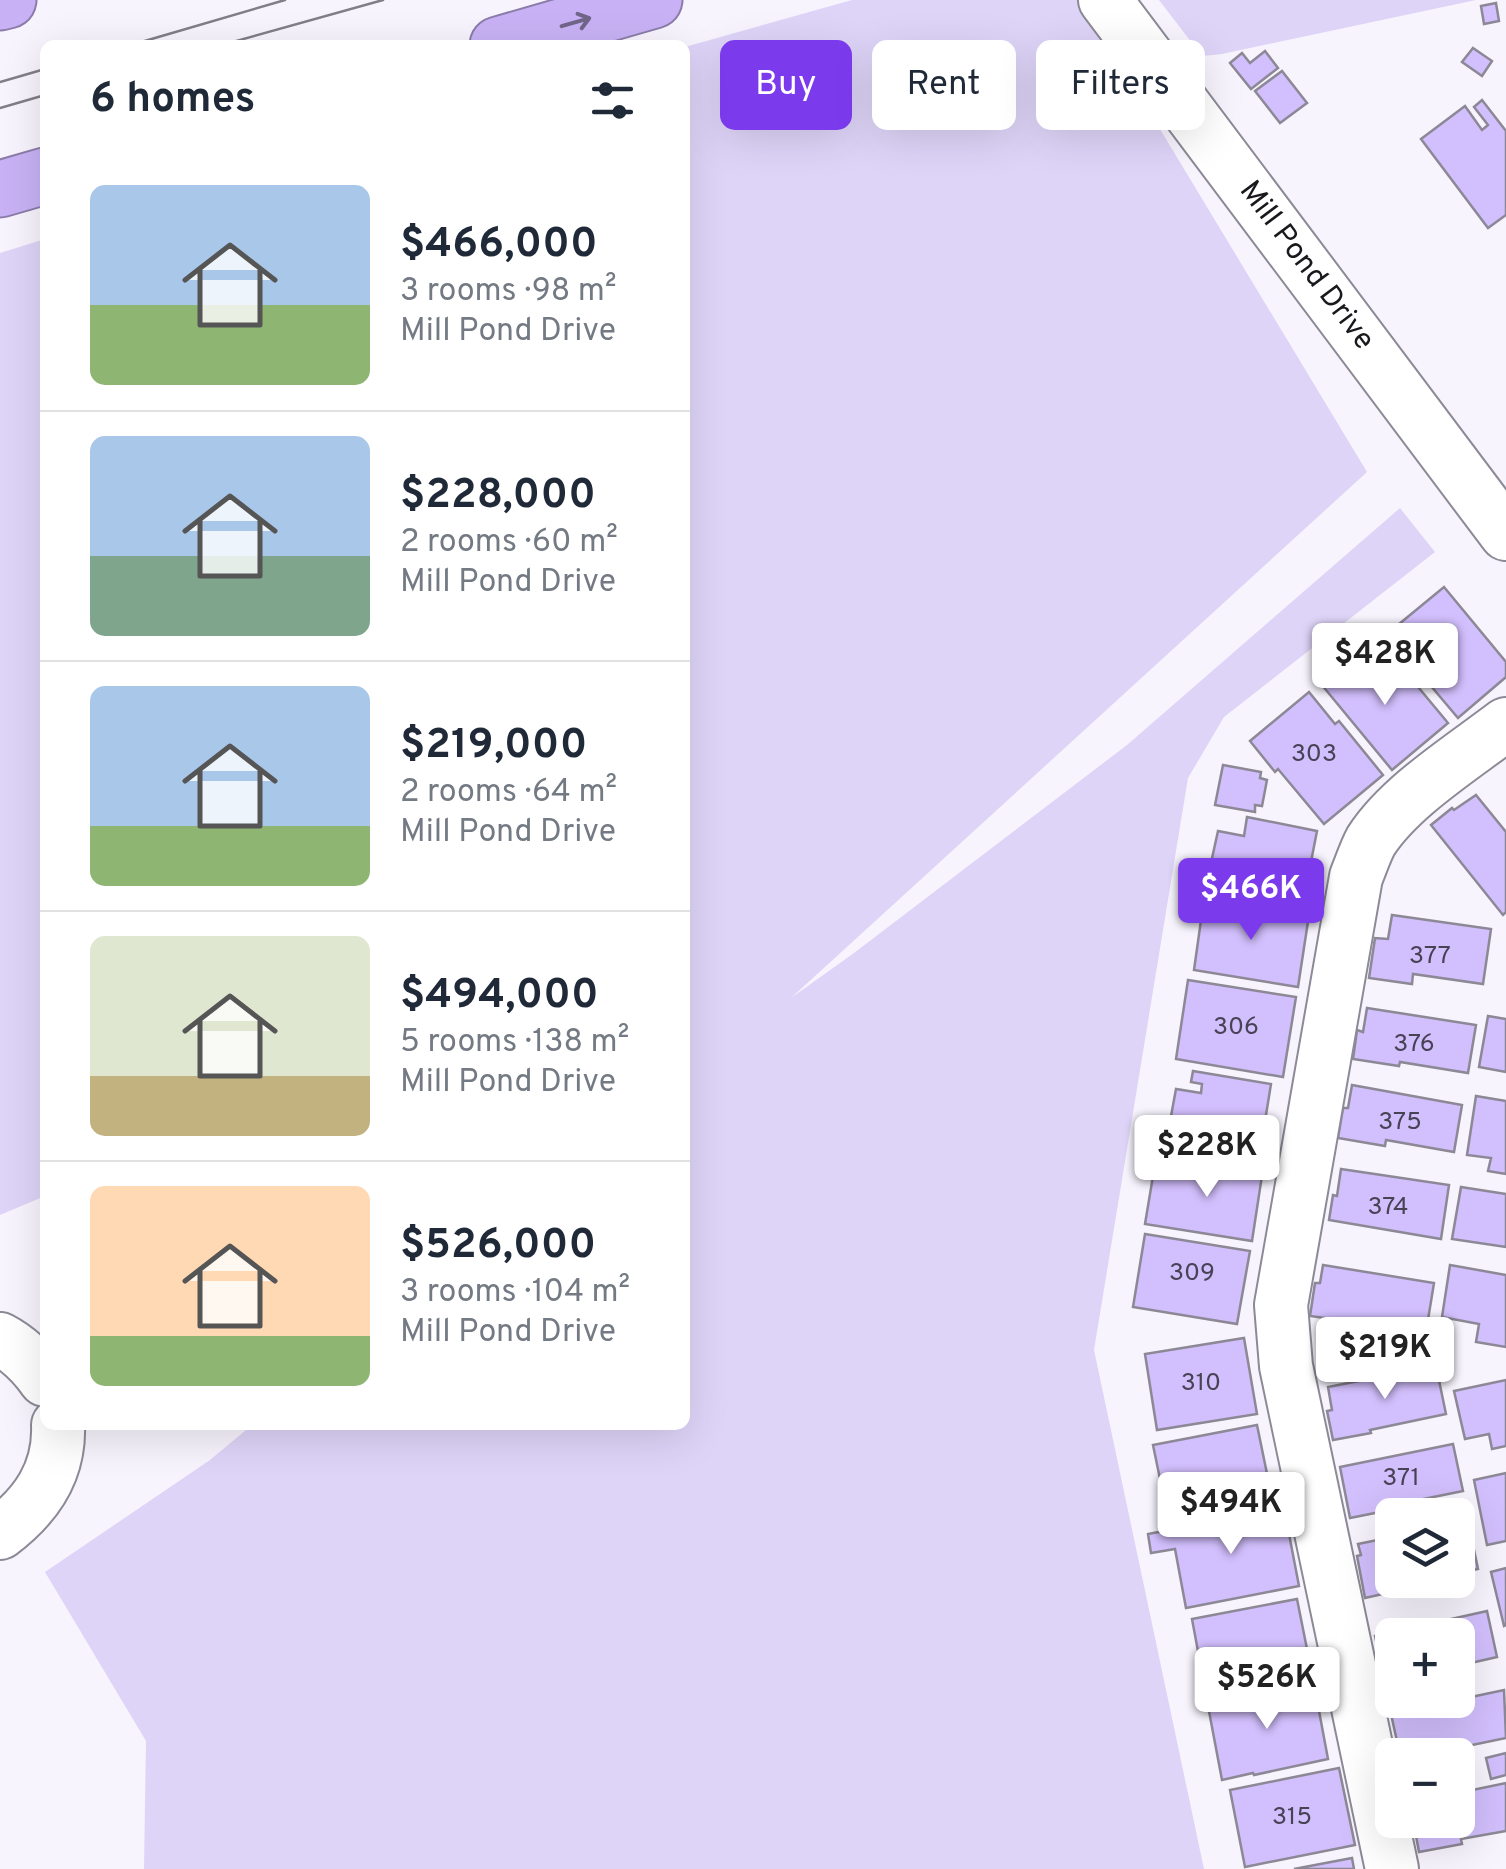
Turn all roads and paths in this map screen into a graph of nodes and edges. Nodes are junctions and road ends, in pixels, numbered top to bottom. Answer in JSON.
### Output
{"nodes":[{"id":1,"x":8,"y":0,"type":"edge"},
{"id":2,"x":654,"y":0,"type":"edge"},
{"id":3,"x":1105,"y":0,"type":"edge"},
{"id":4,"x":0,"y":2,"type":"edge"},
{"id":5,"x":515,"y":40,"type":"edge"},
{"id":6,"x":40,"y":177,"type":"edge"},
{"id":7,"x":0,"y":189,"type":"edge"},
{"id":8,"x":1506,"y":534,"type":"edge"},
{"id":9,"x":1506,"y":724,"type":"edge"},
{"id":10,"x":0,"y":1339,"type":"edge"},
{"id":11,"x":40,"y":1373,"type":"edge"},
{"id":12,"x":58,"y":1430,"type":"edge"},
{"id":13,"x":0,"y":1533,"type":"edge"},
{"id":14,"x":1392,"y":1869,"type":"edge"}],
"edges":[{"from":1,"to":4,"type":"highway"},
{"from":5,"to":2,"type":"highway","one_way":true},
{"from":3,"to":8,"type":"street","name":"Mill Pond Drive"},
{"from":6,"to":7,"type":"highway"},
{"from":9,"to":14,"type":"street"},
{"from":10,"to":11,"type":"street"},
{"from":12,"to":13,"type":"street"}]}
